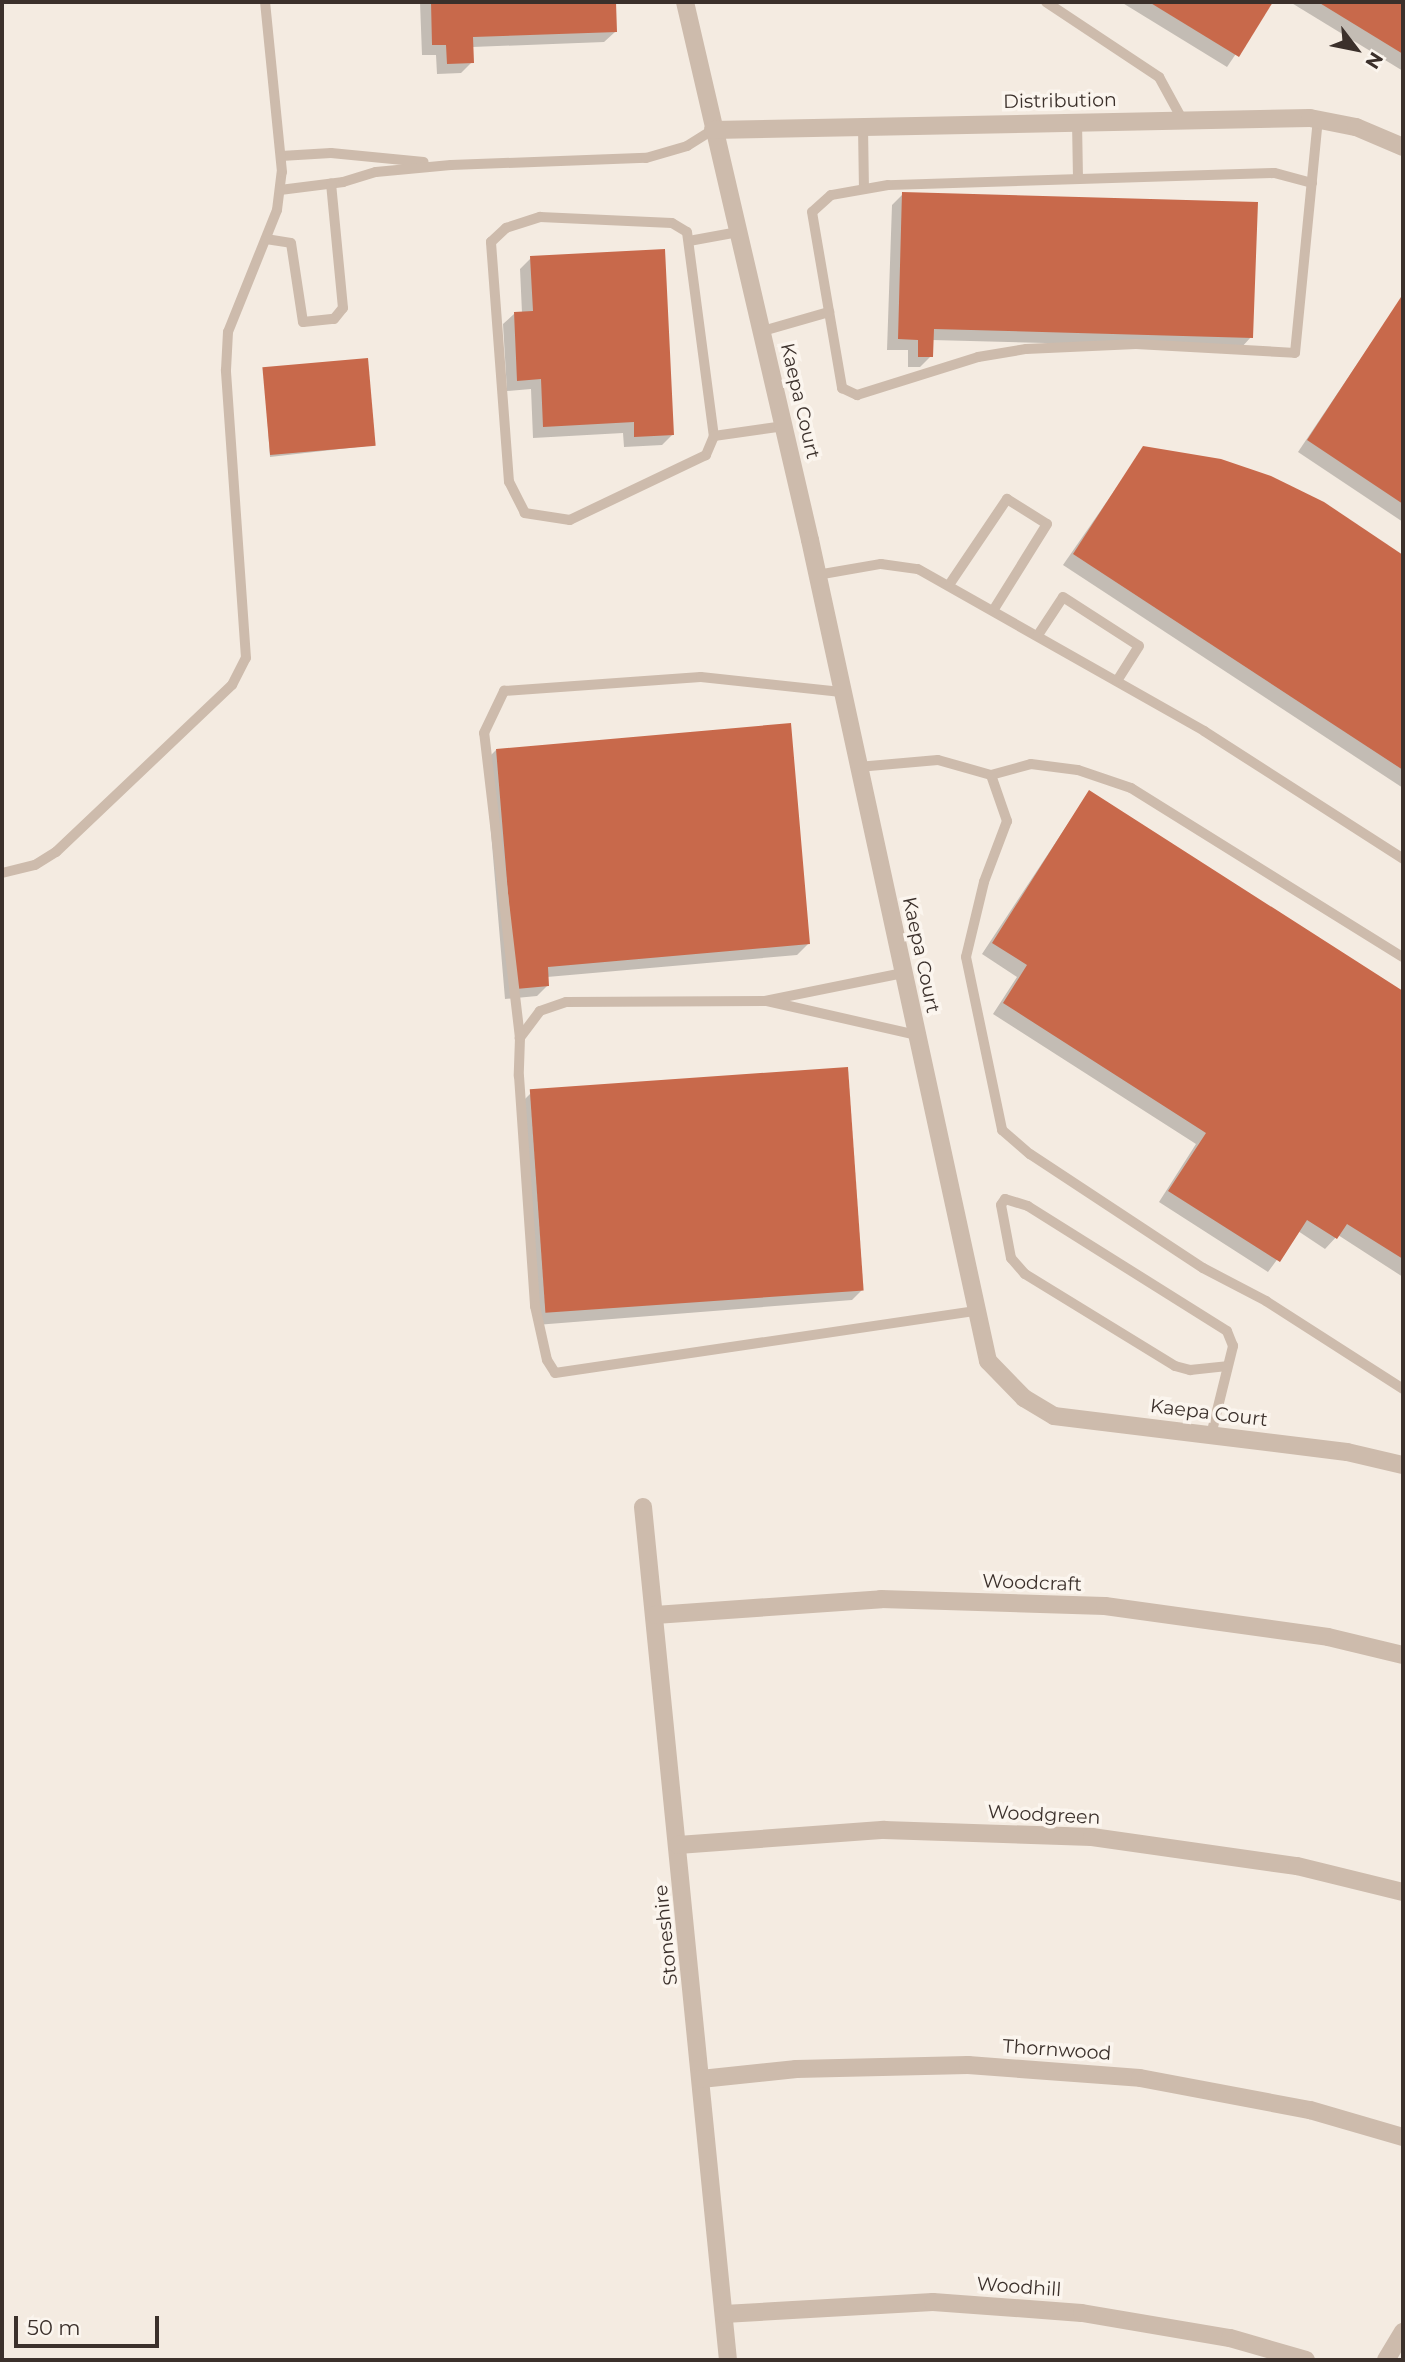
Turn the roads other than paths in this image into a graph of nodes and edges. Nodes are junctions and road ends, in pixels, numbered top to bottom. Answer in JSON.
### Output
{"nodes":[{"id":1,"x":265,"y":2,"type":"edge"},
{"id":2,"x":685,"y":2,"type":"edge"},
{"id":3,"x":1046,"y":2,"type":"edge"},
{"id":4,"x":1182,"y":119,"type":"junction"},
{"id":5,"x":1318,"y":120,"type":"junction"},
{"id":6,"x":1077,"y":121,"type":"junction"},
{"id":7,"x":863,"y":127,"type":"junction"},
{"id":8,"x":713,"y":130,"type":"junction"},
{"id":9,"x":1403,"y":147,"type":"edge"},
{"id":10,"x":281,"y":156,"type":"junction"},
{"id":11,"x":451,"y":165,"type":"junction"},
{"id":12,"x":1078,"y":179,"type":"junction"},
{"id":13,"x":1312,"y":183,"type":"junction"},
{"id":14,"x":331,"y":184,"type":"junction"},
{"id":15,"x":864,"y":189,"type":"junction"},
{"id":16,"x":280,"y":190,"type":"junction"},
{"id":17,"x":738,"y":232,"type":"junction"},
{"id":18,"x":267,"y":239,"type":"junction"},
{"id":19,"x":689,"y":241,"type":"junction"},
{"id":20,"x":829,"y":312,"type":"junction"},
{"id":21,"x":763,"y":331,"type":"junction"},
{"id":22,"x":785,"y":426,"type":"junction"},
{"id":23,"x":714,"y":436,"type":"junction"},
{"id":24,"x":817,"y":575,"type":"junction"},
{"id":25,"x":949,"y":585,"type":"junction"},
{"id":26,"x":994,"y":609,"type":"junction"},
{"id":27,"x":1038,"y":635,"type":"junction"},
{"id":28,"x":1117,"y":681,"type":"junction"},
{"id":29,"x":841,"y":692,"type":"junction"},
{"id":30,"x":858,"y":767,"type":"junction"},
{"id":31,"x":991,"y":775,"type":"junction"},
{"id":32,"x":1403,"y":859,"type":"edge"},
{"id":33,"x":2,"y":873,"type":"edge"},
{"id":34,"x":1403,"y":957,"type":"edge"},
{"id":35,"x":903,"y":973,"type":"junction"},
{"id":36,"x":764,"y":1001,"type":"junction"},
{"id":37,"x":917,"y":1035,"type":"junction"},
{"id":38,"x":520,"y":1038,"type":"junction"},
{"id":39,"x":977,"y":1311,"type":"junction"},
{"id":40,"x":1227,"y":1366,"type":"junction"},
{"id":41,"x":1403,"y":1389,"type":"edge"},
{"id":42,"x":1211,"y":1435,"type":"junction"},
{"id":43,"x":1403,"y":1465,"type":"edge"},
{"id":44,"x":643,"y":1507,"type":"dead end"},
{"id":45,"x":655,"y":1615,"type":"junction"},
{"id":46,"x":1403,"y":1655,"type":"edge"},
{"id":47,"x":678,"y":1844,"type":"junction"},
{"id":48,"x":1403,"y":1892,"type":"edge"},
{"id":49,"x":701,"y":2079,"type":"junction"},
{"id":50,"x":1403,"y":2137,"type":"edge"},
{"id":51,"x":724,"y":2314,"type":"junction"},
{"id":52,"x":1403,"y":2332,"type":"edge"},
{"id":53,"x":728,"y":2360,"type":"edge"},
{"id":54,"x":1306,"y":2360,"type":"edge"},
{"id":55,"x":1386,"y":2360,"type":"edge"}],
"edges":[{"from":1,"to":10,"type":"lane"},
{"from":2,"to":8,"type":"street","name":"Kaepa Court"},
{"from":3,"to":4,"type":"lane"},
{"from":4,"to":5,"type":"street","name":"Distribution"},
{"from":4,"to":6,"type":"street","name":"Distribution"},
{"from":5,"to":9,"type":"street","name":"Distribution"},
{"from":5,"to":13,"type":"lane"},
{"from":6,"to":7,"type":"street","name":"Distribution"},
{"from":6,"to":12,"type":"lane"},
{"from":7,"to":8,"type":"street","name":"Distribution"},
{"from":7,"to":15,"type":"lane"},
{"from":8,"to":11,"type":"lane"},
{"from":8,"to":17,"type":"street","name":"Kaepa Court"},
{"from":10,"to":11,"type":"lane"},
{"from":10,"to":16,"type":"lane"},
{"from":11,"to":14,"type":"lane"},
{"from":12,"to":13,"type":"lane"},
{"from":12,"to":15,"type":"lane"},
{"from":13,"to":20,"type":"lane"},
{"from":14,"to":16,"type":"lane"},
{"from":14,"to":18,"type":"lane"},
{"from":15,"to":20,"type":"lane"},
{"from":16,"to":18,"type":"lane"},
{"from":17,"to":19,"type":"lane"},
{"from":17,"to":21,"type":"street","name":"Kaepa Court"},
{"from":18,"to":33,"type":"lane"},
{"from":19,"to":23,"type":"lane"},
{"from":19,"to":23,"type":"lane"},
{"from":20,"to":21,"type":"lane"},
{"from":21,"to":22,"type":"street","name":"Kaepa Court"},
{"from":22,"to":23,"type":"lane"},
{"from":22,"to":24,"type":"street","name":"Kaepa Court"},
{"from":24,"to":25,"type":"lane"},
{"from":24,"to":29,"type":"street","name":"Kaepa Court"},
{"from":25,"to":26,"type":"lane"},
{"from":25,"to":26,"type":"lane"},
{"from":26,"to":27,"type":"lane"},
{"from":27,"to":28,"type":"lane"},
{"from":27,"to":28,"type":"lane"},
{"from":28,"to":32,"type":"lane"},
{"from":29,"to":30,"type":"street","name":"Kaepa Court"},
{"from":29,"to":38,"type":"lane"},
{"from":30,"to":31,"type":"lane"},
{"from":30,"to":35,"type":"street","name":"Kaepa Court"},
{"from":31,"to":34,"type":"lane"},
{"from":31,"to":41,"type":"lane"},
{"from":35,"to":36,"type":"lane"},
{"from":35,"to":37,"type":"street","name":"Kaepa Court"},
{"from":36,"to":37,"type":"lane"},
{"from":36,"to":38,"type":"lane"},
{"from":37,"to":39,"type":"street","name":"Kaepa Court"},
{"from":38,"to":39,"type":"lane"},
{"from":39,"to":42,"type":"street","name":"Kaepa Court"},
{"from":40,"to":40,"type":"lane"},
{"from":40,"to":42,"type":"lane"},
{"from":42,"to":43,"type":"street","name":"Kaepa Court"},
{"from":44,"to":45,"type":"street","name":"Stoneshire"},
{"from":45,"to":46,"type":"street","name":"Woodcraft"},
{"from":45,"to":47,"type":"street","name":"Stoneshire"},
{"from":47,"to":48,"type":"street","name":"Woodgreen"},
{"from":47,"to":49,"type":"street","name":"Stoneshire"},
{"from":49,"to":50,"type":"street","name":"Thornwood"},
{"from":49,"to":51,"type":"street","name":"Stoneshire"},
{"from":51,"to":53,"type":"street","name":"Stoneshire"},
{"from":51,"to":54,"type":"street","name":"Woodhill"},
{"from":52,"to":55,"type":"street"}]}
